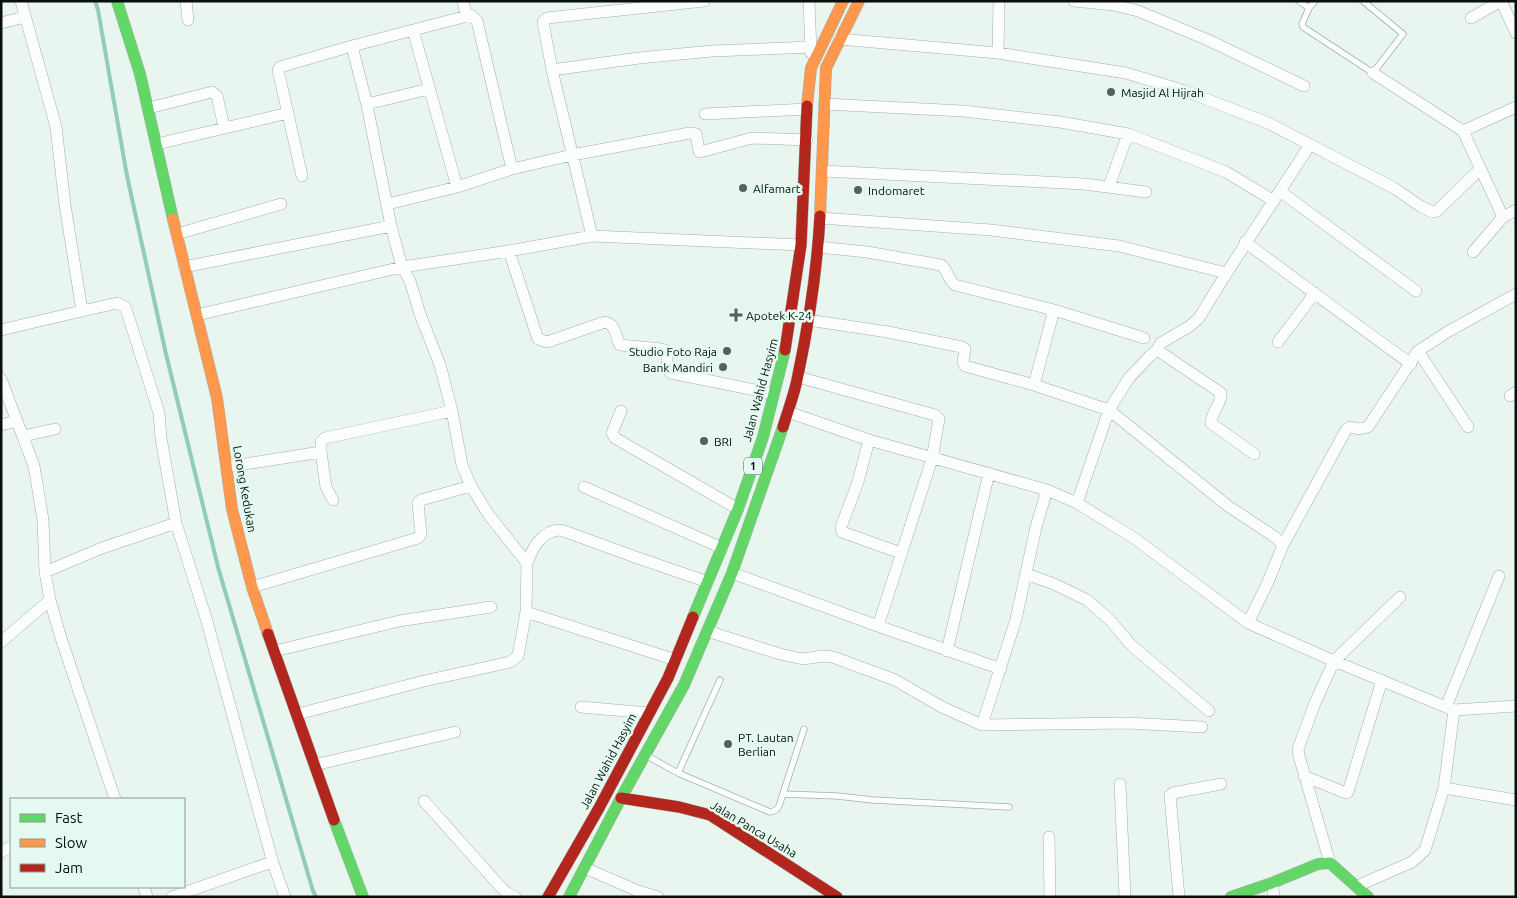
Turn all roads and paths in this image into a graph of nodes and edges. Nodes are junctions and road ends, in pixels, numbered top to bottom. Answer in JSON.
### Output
{"nodes":[{"id":1,"x":20,"y":1,"type":"edge"},
{"id":2,"x":117,"y":1,"type":"edge"},
{"id":3,"x":186,"y":1,"type":"edge"},
{"id":4,"x":463,"y":1,"type":"edge"},
{"id":5,"x":704,"y":1,"type":"edge"},
{"id":6,"x":809,"y":1,"type":"edge"},
{"id":7,"x":843,"y":1,"type":"edge"},
{"id":8,"x":859,"y":1,"type":"edge"},
{"id":9,"x":999,"y":1,"type":"edge"},
{"id":10,"x":1074,"y":1,"type":"edge"},
{"id":11,"x":1299,"y":1,"type":"edge"},
{"id":12,"x":1315,"y":1,"type":"edge"},
{"id":13,"x":1363,"y":1,"type":"edge"},
{"id":14,"x":1501,"y":1,"type":"edge"},
{"id":15,"x":1309,"y":8,"type":"junction"},
{"id":16,"x":466,"y":15,"type":"junction"},
{"id":17,"x":25,"y":17,"type":"junction"},
{"id":18,"x":1471,"y":18,"type":"dead end"},
{"id":19,"x":188,"y":20,"type":"dead end"},
{"id":20,"x":1,"y":23,"type":"edge"},
{"id":21,"x":414,"y":30,"type":"junction"},
{"id":22,"x":1516,"y":33,"type":"edge"},
{"id":23,"x":839,"y":39,"type":"junction"},
{"id":24,"x":352,"y":46,"type":"junction"},
{"id":25,"x":810,"y":47,"type":"junction"},
{"id":26,"x":998,"y":53,"type":"junction"},
{"id":27,"x":811,"y":68,"type":"junction"},
{"id":28,"x":552,"y":70,"type":"junction"},
{"id":29,"x":1373,"y":73,"type":"junction"},
{"id":30,"x":1304,"y":86,"type":"dead end"},
{"id":31,"x":429,"y":89,"type":"junction"},
{"id":32,"x":367,"y":104,"type":"junction"},
{"id":33,"x":824,"y":104,"type":"junction"},
{"id":34,"x":1516,"y":107,"type":"edge"},
{"id":35,"x":149,"y":108,"type":"junction"},
{"id":36,"x":807,"y":109,"type":"junction"},
{"id":37,"x":288,"y":113,"type":"junction"},
{"id":38,"x":704,"y":114,"type":"dead end"},
{"id":39,"x":224,"y":127,"type":"junction"},
{"id":40,"x":1463,"y":131,"type":"junction"},
{"id":41,"x":1128,"y":134,"type":"junction"},
{"id":42,"x":807,"y":140,"type":"junction"},
{"id":43,"x":158,"y":144,"type":"junction"},
{"id":44,"x":1309,"y":146,"type":"junction"},
{"id":45,"x":572,"y":155,"type":"junction"},
{"id":46,"x":512,"y":169,"type":"junction"},
{"id":47,"x":1480,"y":169,"type":"junction"},
{"id":48,"x":823,"y":171,"type":"junction"},
{"id":49,"x":302,"y":176,"type":"dead end"},
{"id":50,"x":1109,"y":186,"type":"junction"},
{"id":51,"x":457,"y":187,"type":"junction"},
{"id":52,"x":1146,"y":192,"type":"dead end"},
{"id":53,"x":1277,"y":196,"type":"junction"},
{"id":54,"x":281,"y":204,"type":"dead end"},
{"id":55,"x":388,"y":204,"type":"junction"},
{"id":56,"x":1516,"y":210,"type":"edge"},
{"id":57,"x":1503,"y":217,"type":"junction"},
{"id":58,"x":820,"y":218,"type":"junction"},
{"id":59,"x":391,"y":226,"type":"junction"},
{"id":60,"x":177,"y":234,"type":"junction"},
{"id":61,"x":592,"y":236,"type":"junction"},
{"id":62,"x":1245,"y":242,"type":"junction"},
{"id":63,"x":801,"y":245,"type":"junction"},
{"id":64,"x":818,"y":247,"type":"junction"},
{"id":65,"x":509,"y":251,"type":"junction"},
{"id":66,"x":1472,"y":252,"type":"dead end"},
{"id":67,"x":184,"y":267,"type":"junction"},
{"id":68,"x":402,"y":267,"type":"junction"},
{"id":69,"x":1226,"y":273,"type":"junction"},
{"id":70,"x":1416,"y":291,"type":"dead end"},
{"id":71,"x":1315,"y":293,"type":"junction"},
{"id":72,"x":1516,"y":294,"type":"edge"},
{"id":73,"x":1054,"y":310,"type":"junction"},
{"id":74,"x":82,"y":311,"type":"junction"},
{"id":75,"x":197,"y":315,"type":"junction"},
{"id":76,"x":808,"y":320,"type":"junction"},
{"id":77,"x":1,"y":330,"type":"edge"},
{"id":78,"x":1144,"y":338,"type":"dead end"},
{"id":79,"x":1278,"y":342,"type":"dead end"},
{"id":80,"x":1157,"y":350,"type":"junction"},
{"id":81,"x":1418,"y":351,"type":"junction"},
{"id":82,"x":1411,"y":364,"type":"junction"},
{"id":83,"x":798,"y":377,"type":"junction"},
{"id":84,"x":1,"y":380,"type":"edge"},
{"id":85,"x":1034,"y":385,"type":"junction"},
{"id":86,"x":774,"y":394,"type":"junction"},
{"id":87,"x":621,"y":410,"type":"dead end"},
{"id":88,"x":1110,"y":410,"type":"junction"},
{"id":89,"x":452,"y":411,"type":"junction"},
{"id":90,"x":788,"y":412,"type":"junction"},
{"id":91,"x":17,"y":421,"type":"junction"},
{"id":92,"x":1,"y":425,"type":"edge"},
{"id":93,"x":1468,"y":427,"type":"dead end"},
{"id":94,"x":55,"y":429,"type":"dead end"},
{"id":95,"x":23,"y":436,"type":"junction"},
{"id":96,"x":869,"y":440,"type":"junction"},
{"id":97,"x":322,"y":452,"type":"junction"},
{"id":98,"x":1254,"y":454,"type":"dead end"},
{"id":99,"x":932,"y":459,"type":"junction"},
{"id":100,"x":226,"y":467,"type":"junction"},
{"id":101,"x":989,"y":473,"type":"junction"},
{"id":102,"x":471,"y":486,"type":"junction"},
{"id":103,"x":584,"y":486,"type":"dead end"},
{"id":104,"x":1047,"y":490,"type":"junction"},
{"id":105,"x":333,"y":500,"type":"dead end"},
{"id":106,"x":1077,"y":502,"type":"junction"},
{"id":107,"x":738,"y":509,"type":"junction"},
{"id":108,"x":176,"y":523,"type":"junction"},
{"id":109,"x":1283,"y":545,"type":"junction"},
{"id":110,"x":722,"y":548,"type":"junction"},
{"id":111,"x":901,"y":553,"type":"junction"},
{"id":112,"x":527,"y":563,"type":"junction"},
{"id":113,"x":45,"y":572,"type":"junction"},
{"id":114,"x":732,"y":573,"type":"junction"},
{"id":115,"x":1026,"y":574,"type":"junction"},
{"id":116,"x":1499,"y":576,"type":"dead end"},
{"id":117,"x":708,"y":582,"type":"junction"},
{"id":118,"x":252,"y":587,"type":"junction"},
{"id":119,"x":1400,"y":597,"type":"dead end"},
{"id":120,"x":50,"y":600,"type":"junction"},
{"id":121,"x":491,"y":607,"type":"dead end"},
{"id":122,"x":526,"y":612,"type":"junction"},
{"id":123,"x":1248,"y":623,"type":"junction"},
{"id":124,"x":878,"y":626,"type":"junction"},
{"id":125,"x":707,"y":631,"type":"junction"},
{"id":126,"x":1,"y":642,"type":"edge"},
{"id":127,"x":275,"y":651,"type":"junction"},
{"id":128,"x":947,"y":651,"type":"junction"},
{"id":129,"x":676,"y":660,"type":"junction"},
{"id":130,"x":1334,"y":662,"type":"junction"},
{"id":131,"x":1001,"y":669,"type":"junction"},
{"id":132,"x":720,"y":680,"type":"dead end"},
{"id":133,"x":1382,"y":680,"type":"junction"},
{"id":134,"x":1516,"y":706,"type":"edge"},
{"id":135,"x":581,"y":707,"type":"dead end"},
{"id":136,"x":1450,"y":708,"type":"junction"},
{"id":137,"x":1209,"y":711,"type":"dead end"},
{"id":138,"x":298,"y":714,"type":"junction"},
{"id":139,"x":649,"y":714,"type":"junction"},
{"id":140,"x":982,"y":725,"type":"junction"},
{"id":141,"x":1202,"y":727,"type":"dead end"},
{"id":142,"x":804,"y":729,"type":"dead end"},
{"id":143,"x":455,"y":732,"type":"dead end"},
{"id":144,"x":645,"y":754,"type":"junction"},
{"id":145,"x":314,"y":765,"type":"junction"},
{"id":146,"x":678,"y":773,"type":"junction"},
{"id":147,"x":1304,"y":776,"type":"junction"},
{"id":148,"x":1120,"y":784,"type":"dead end"},
{"id":149,"x":1221,"y":784,"type":"dead end"},
{"id":150,"x":1444,"y":788,"type":"junction"},
{"id":151,"x":783,"y":794,"type":"junction"},
{"id":152,"x":115,"y":798,"type":"edge"},
{"id":153,"x":621,"y":798,"type":"junction"},
{"id":154,"x":1516,"y":800,"type":"edge"},
{"id":155,"x":424,"y":801,"type":"dead end"},
{"id":156,"x":1009,"y":807,"type":"dead end"},
{"id":157,"x":1050,"y":837,"type":"dead end"},
{"id":158,"x":273,"y":863,"type":"junction"},
{"id":159,"x":1330,"y":863,"type":"junction"},
{"id":160,"x":585,"y":868,"type":"junction"},
{"id":161,"x":1272,"y":884,"type":"junction"},
{"id":162,"x":1357,"y":886,"type":"junction"},
{"id":163,"x":172,"y":897,"type":"edge"},
{"id":164,"x":285,"y":897,"type":"edge"},
{"id":165,"x":363,"y":897,"type":"edge"},
{"id":166,"x":515,"y":897,"type":"edge"},
{"id":167,"x":548,"y":897,"type":"edge"},
{"id":168,"x":569,"y":897,"type":"edge"},
{"id":169,"x":658,"y":897,"type":"edge"},
{"id":170,"x":837,"y":897,"type":"edge"},
{"id":171,"x":1050,"y":897,"type":"edge"},
{"id":172,"x":1126,"y":897,"type":"edge"},
{"id":173,"x":1179,"y":897,"type":"edge"},
{"id":174,"x":1231,"y":897,"type":"edge"},
{"id":175,"x":1274,"y":897,"type":"edge"},
{"id":176,"x":1368,"y":897,"type":"edge"}],
"edges":[{"from":1,"to":17,"type":"street"},
{"from":2,"to":35,"type":"main road","name":"Lorong Kedukan"},
{"from":3,"to":19,"type":"street"},
{"from":4,"to":16,"type":"street"},
{"from":5,"to":28,"type":"street"},
{"from":6,"to":25,"type":"street"},
{"from":7,"to":27,"type":"main road","name":"Jalan Wahid Hasyim","number":"1"},
{"from":8,"to":23,"type":"main road","number":"1"},
{"from":9,"to":26,"type":"street"},
{"from":10,"to":30,"type":"street"},
{"from":11,"to":15,"type":"lane"},
{"from":12,"to":15,"type":"lane"},
{"from":13,"to":29,"type":"lane"},
{"from":14,"to":18,"type":"street"},
{"from":14,"to":22,"type":"street"},
{"from":15,"to":29,"type":"lane"},
{"from":16,"to":21,"type":"street"},
{"from":16,"to":46,"type":"street"},
{"from":17,"to":20,"type":"street"},
{"from":17,"to":74,"type":"street"},
{"from":21,"to":24,"type":"street"},
{"from":21,"to":31,"type":"street"},
{"from":23,"to":26,"type":"street"},
{"from":23,"to":33,"type":"main road","number":"1"},
{"from":24,"to":32,"type":"street"},
{"from":24,"to":37,"type":"street"},
{"from":25,"to":27,"type":"street"},
{"from":25,"to":28,"type":"street"},
{"from":26,"to":44,"type":"street"},
{"from":27,"to":36,"type":"main road","name":"Jalan Wahid Hasyim","number":"1"},
{"from":28,"to":45,"type":"street"},
{"from":29,"to":40,"type":"street"},
{"from":31,"to":32,"type":"street"},
{"from":31,"to":51,"type":"street"},
{"from":32,"to":55,"type":"street"},
{"from":33,"to":41,"type":"street"},
{"from":33,"to":48,"type":"main road","number":"1"},
{"from":34,"to":40,"type":"street"},
{"from":35,"to":39,"type":"street"},
{"from":35,"to":43,"type":"main road","name":"Lorong Kedukan"},
{"from":36,"to":38,"type":"street"},
{"from":36,"to":42,"type":"main road","name":"Jalan Wahid Hasyim","number":"1"},
{"from":37,"to":39,"type":"street"},
{"from":37,"to":49,"type":"street"},
{"from":39,"to":43,"type":"street"},
{"from":40,"to":47,"type":"street"},
{"from":41,"to":50,"type":"street"},
{"from":41,"to":53,"type":"street"},
{"from":42,"to":45,"type":"street"},
{"from":42,"to":63,"type":"main road","name":"Jalan Wahid Hasyim","number":"1"},
{"from":43,"to":60,"type":"main road","name":"Lorong Kedukan"},
{"from":44,"to":47,"type":"street"},
{"from":44,"to":53,"type":"street"},
{"from":45,"to":46,"type":"street"},
{"from":45,"to":61,"type":"street"},
{"from":46,"to":51,"type":"street"},
{"from":47,"to":57,"type":"street"},
{"from":48,"to":50,"type":"street"},
{"from":48,"to":58,"type":"main road","number":"1"},
{"from":50,"to":52,"type":"street"},
{"from":51,"to":55,"type":"street"},
{"from":53,"to":62,"type":"street"},
{"from":53,"to":70,"type":"street"},
{"from":54,"to":60,"type":"street"},
{"from":55,"to":59,"type":"street"},
{"from":56,"to":57,"type":"street"},
{"from":57,"to":66,"type":"street"},
{"from":58,"to":64,"type":"main road","number":"1"},
{"from":58,"to":69,"type":"street"},
{"from":59,"to":67,"type":"street"},
{"from":59,"to":68,"type":"street"},
{"from":60,"to":67,"type":"main road","name":"Lorong Kedukan"},
{"from":61,"to":63,"type":"street"},
{"from":61,"to":65,"type":"street"},
{"from":62,"to":69,"type":"street"},
{"from":62,"to":71,"type":"street"},
{"from":63,"to":86,"type":"main road","name":"Jalan Wahid Hasyim","number":"1"},
{"from":64,"to":73,"type":"street"},
{"from":64,"to":76,"type":"main road","number":"1"},
{"from":65,"to":68,"type":"street"},
{"from":65,"to":86,"type":"street"},
{"from":67,"to":75,"type":"main road","name":"Lorong Kedukan"},
{"from":68,"to":75,"type":"street"},
{"from":68,"to":89,"type":"street"},
{"from":69,"to":80,"type":"street"},
{"from":71,"to":79,"type":"street"},
{"from":71,"to":82,"type":"street"},
{"from":72,"to":81,"type":"street"},
{"from":73,"to":78,"type":"street"},
{"from":73,"to":85,"type":"street"},
{"from":74,"to":77,"type":"street"},
{"from":74,"to":108,"type":"street"},
{"from":75,"to":100,"type":"main road","name":"Lorong Kedukan"},
{"from":76,"to":83,"type":"main road","number":"1"},
{"from":76,"to":85,"type":"street"},
{"from":80,"to":88,"type":"street"},
{"from":80,"to":98,"type":"street"},
{"from":81,"to":82,"type":"street"},
{"from":81,"to":93,"type":"street"},
{"from":82,"to":109,"type":"street"},
{"from":83,"to":90,"type":"main road","number":"1"},
{"from":83,"to":99,"type":"street"},
{"from":84,"to":91,"type":"street"},
{"from":85,"to":88,"type":"street"},
{"from":86,"to":107,"type":"main road","name":"Jalan Wahid Hasyim","number":"1"},
{"from":87,"to":107,"type":"street"},
{"from":88,"to":106,"type":"street"},
{"from":88,"to":109,"type":"street"},
{"from":89,"to":97,"type":"street"},
{"from":89,"to":102,"type":"street"},
{"from":90,"to":96,"type":"street"},
{"from":90,"to":114,"type":"main road","number":"1"},
{"from":91,"to":92,"type":"street"},
{"from":91,"to":95,"type":"street"},
{"from":94,"to":95,"type":"street"},
{"from":95,"to":113,"type":"street"},
{"from":96,"to":99,"type":"street"},
{"from":96,"to":111,"type":"street"},
{"from":97,"to":100,"type":"street"},
{"from":97,"to":105,"type":"street"},
{"from":99,"to":101,"type":"street"},
{"from":99,"to":111,"type":"street"},
{"from":100,"to":118,"type":"main road","name":"Lorong Kedukan"},
{"from":101,"to":104,"type":"street"},
{"from":101,"to":128,"type":"street"},
{"from":102,"to":112,"type":"street"},
{"from":102,"to":118,"type":"street"},
{"from":103,"to":110,"type":"street"},
{"from":104,"to":106,"type":"street"},
{"from":104,"to":115,"type":"street"},
{"from":106,"to":123,"type":"street"},
{"from":107,"to":110,"type":"main road","name":"Jalan Wahid Hasyim","number":"1"},
{"from":108,"to":113,"type":"street"},
{"from":108,"to":158,"type":"street"},
{"from":109,"to":123,"type":"street"},
{"from":110,"to":117,"type":"main road","name":"Jalan Wahid Hasyim","number":"1"},
{"from":111,"to":124,"type":"street"},
{"from":112,"to":117,"type":"street"},
{"from":112,"to":122,"type":"street"},
{"from":113,"to":120,"type":"street"},
{"from":114,"to":124,"type":"street"},
{"from":114,"to":125,"type":"main road","number":"1"},
{"from":115,"to":131,"type":"street"},
{"from":115,"to":137,"type":"street"},
{"from":116,"to":136,"type":"street"},
{"from":117,"to":129,"type":"main road","name":"Jalan Wahid Hasyim","number":"1"},
{"from":118,"to":127,"type":"main road","name":"Lorong Kedukan"},
{"from":119,"to":130,"type":"street"},
{"from":120,"to":126,"type":"street"},
{"from":120,"to":152,"type":"street"},
{"from":121,"to":127,"type":"street"},
{"from":122,"to":129,"type":"street"},
{"from":122,"to":138,"type":"street"},
{"from":123,"to":130,"type":"street"},
{"from":124,"to":128,"type":"street"},
{"from":125,"to":140,"type":"street"},
{"from":125,"to":144,"type":"main road","number":"1"},
{"from":127,"to":138,"type":"main road","name":"Lorong Kedukan"},
{"from":128,"to":131,"type":"street"},
{"from":129,"to":139,"type":"main road","name":"Jalan Wahid Hasyim","number":"1"},
{"from":130,"to":133,"type":"street"},
{"from":130,"to":147,"type":"street"},
{"from":131,"to":140,"type":"street"},
{"from":132,"to":146,"type":"lane"},
{"from":133,"to":136,"type":"street"},
{"from":133,"to":147,"type":"street"},
{"from":134,"to":136,"type":"street"},
{"from":135,"to":139,"type":"street"},
{"from":136,"to":150,"type":"street"},
{"from":138,"to":145,"type":"main road","name":"Lorong Kedukan"},
{"from":139,"to":167,"type":"main road","name":"Jalan Wahid Hasyim","number":"1"},
{"from":140,"to":141,"type":"street"},
{"from":142,"to":151,"type":"lane"},
{"from":143,"to":145,"type":"street"},
{"from":144,"to":146,"type":"lane"},
{"from":144,"to":153,"type":"main road","number":"1"},
{"from":145,"to":165,"type":"main road","name":"Lorong Kedukan"},
{"from":146,"to":151,"type":"lane"},
{"from":147,"to":159,"type":"street"},
{"from":148,"to":172,"type":"street"},
{"from":149,"to":173,"type":"street"},
{"from":150,"to":154,"type":"street"},
{"from":150,"to":162,"type":"street"},
{"from":151,"to":156,"type":"lane"},
{"from":153,"to":160,"type":"main road","number":"1"},
{"from":153,"to":170,"type":"main road","name":"Jalan Panca Usaha"},
{"from":155,"to":166,"type":"street"},
{"from":157,"to":171,"type":"street"},
{"from":158,"to":163,"type":"street"},
{"from":158,"to":164,"type":"street"},
{"from":159,"to":161,"type":"main road"},
{"from":159,"to":162,"type":"main road"},
{"from":160,"to":168,"type":"main road","number":"1"},
{"from":160,"to":169,"type":"street"},
{"from":161,"to":174,"type":"main road"},
{"from":161,"to":175,"type":"street"},
{"from":162,"to":176,"type":"main road"}]}
